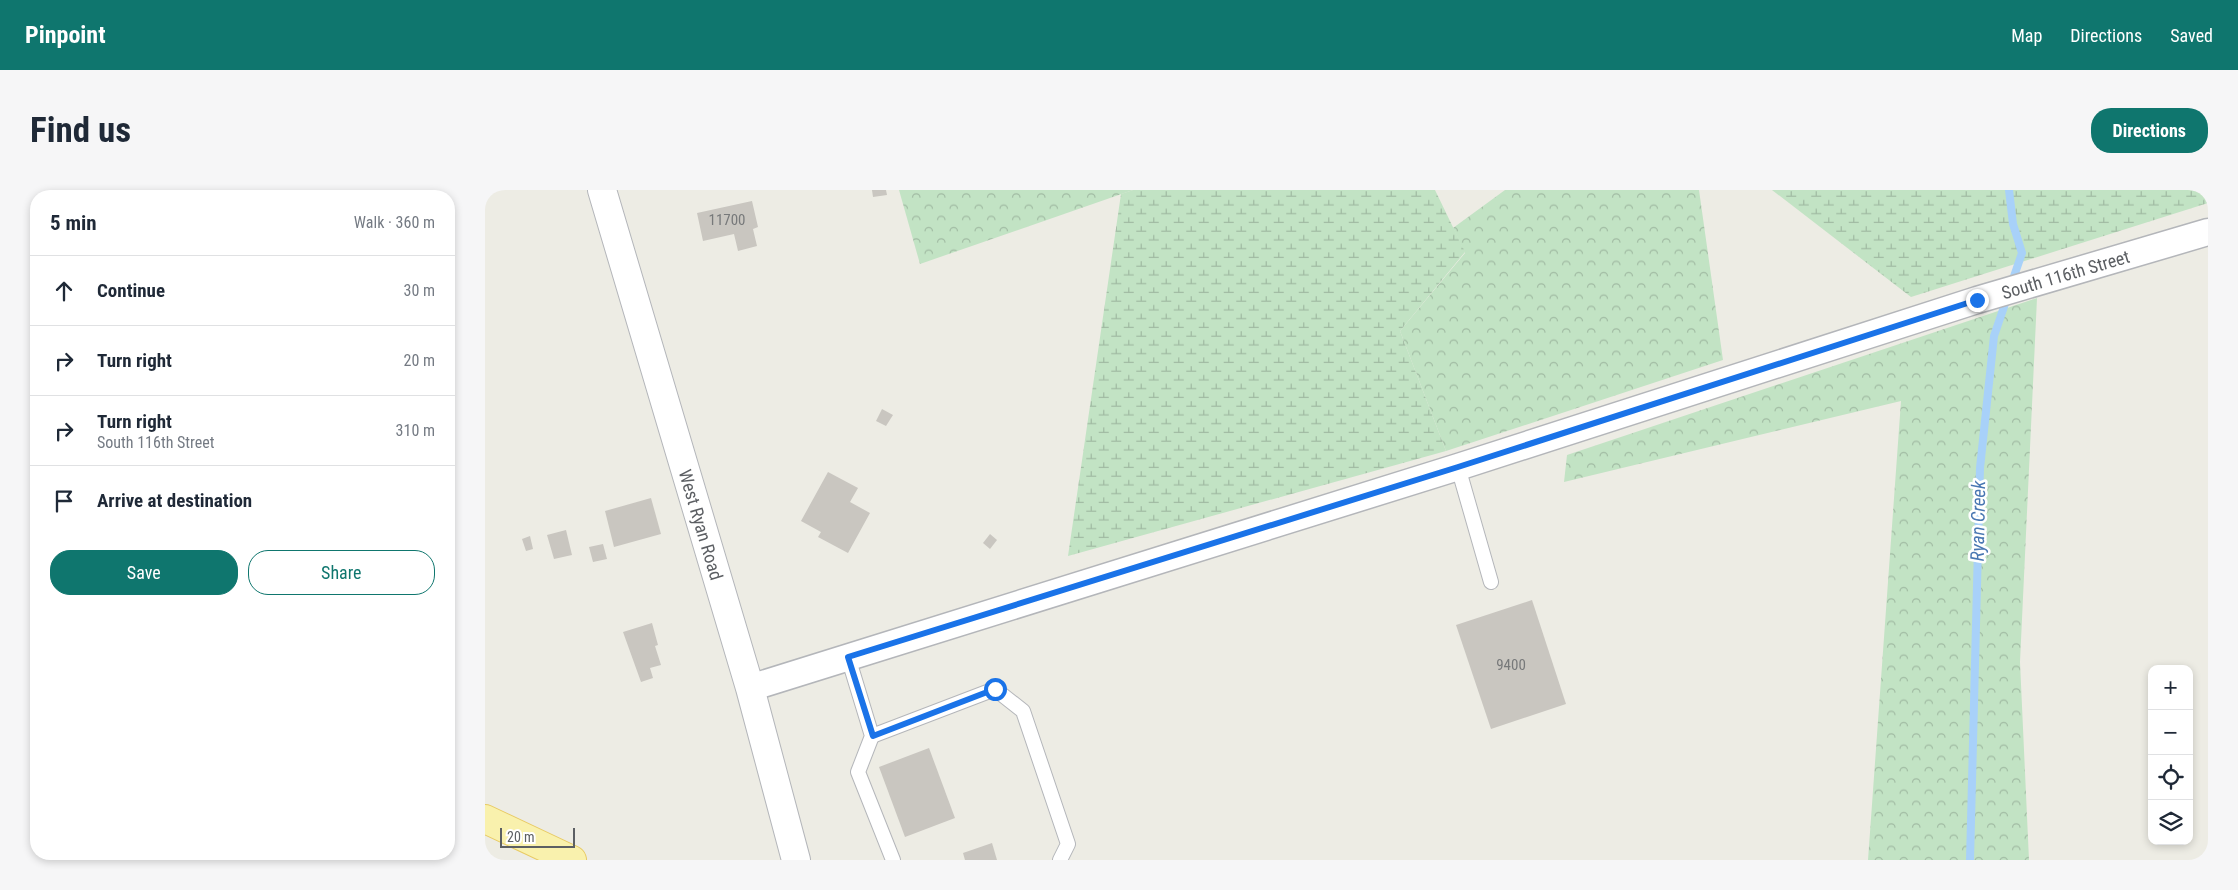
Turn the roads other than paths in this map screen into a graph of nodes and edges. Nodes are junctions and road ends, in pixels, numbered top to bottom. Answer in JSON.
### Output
{"nodes":[{"id":1,"x":602,"y":190,"type":"edge"},
{"id":2,"x":2208,"y":232,"type":"edge"},
{"id":3,"x":1458,"y":467,"type":"junction"},
{"id":4,"x":1491,"y":582,"type":"dead end"},
{"id":5,"x":848,"y":657,"type":"junction"},
{"id":6,"x":750,"y":688,"type":"junction"},
{"id":7,"x":873,"y":736,"type":"junction"},
{"id":8,"x":485,"y":819,"type":"edge"},
{"id":9,"x":572,"y":860,"type":"edge"},
{"id":10,"x":796,"y":860,"type":"edge"},
{"id":11,"x":893,"y":860,"type":"edge"},
{"id":12,"x":1060,"y":860,"type":"edge"}],
"edges":[{"from":1,"to":6,"type":"street","name":"West Ryan Road"},
{"from":2,"to":3,"type":"street","name":"South 116th Street"},
{"from":3,"to":4,"type":"lane"},
{"from":3,"to":5,"type":"street","name":"South 116th Street"},
{"from":5,"to":6,"type":"street","name":"South 116th Street"},
{"from":5,"to":7,"type":"lane"},
{"from":6,"to":10,"type":"street","name":"West Ryan Road"},
{"from":7,"to":11,"type":"lane"},
{"from":7,"to":12,"type":"lane"},
{"from":8,"to":9,"type":"main road"}]}
